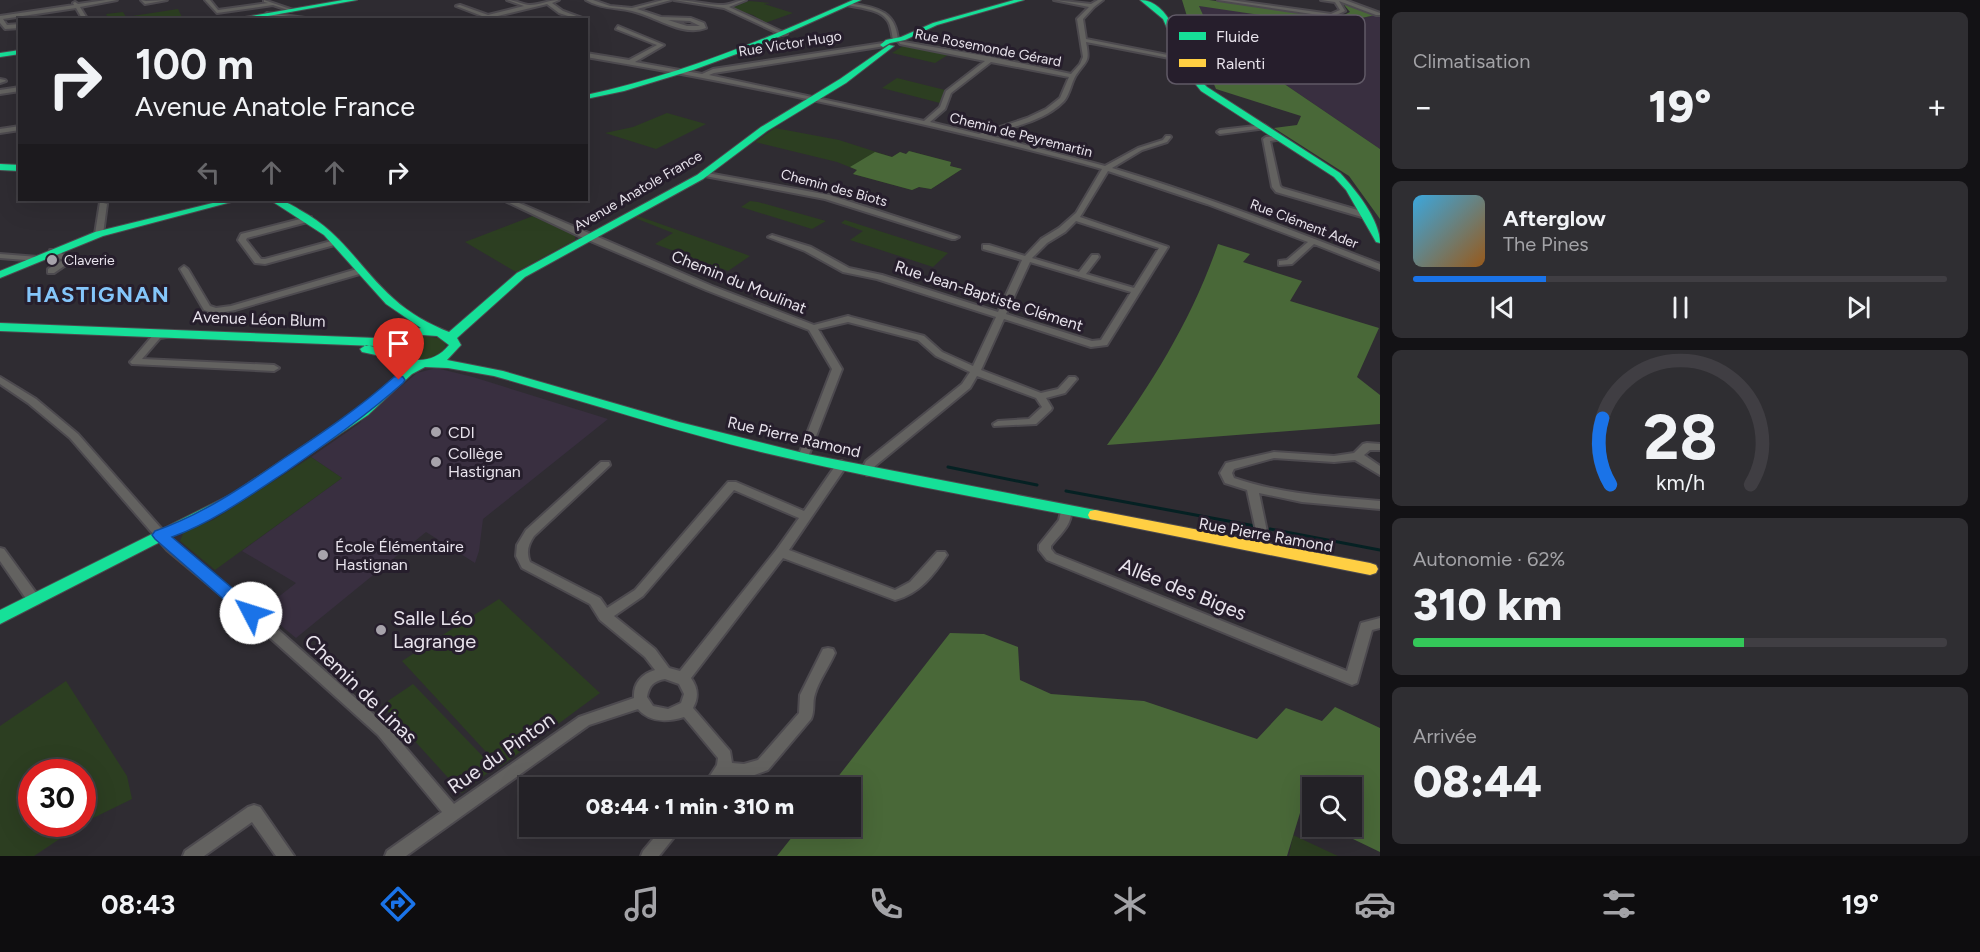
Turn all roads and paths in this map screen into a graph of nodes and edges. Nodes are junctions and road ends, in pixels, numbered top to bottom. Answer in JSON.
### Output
{"nodes":[{"id":1,"x":115,"y":0,"type":"edge"},
{"id":2,"x":165,"y":0,"type":"edge"},
{"id":3,"x":207,"y":0,"type":"edge"},
{"id":4,"x":354,"y":0,"type":"edge"},
{"id":5,"x":508,"y":0,"type":"edge"},
{"id":6,"x":537,"y":0,"type":"edge"},
{"id":7,"x":557,"y":0,"type":"edge"},
{"id":8,"x":588,"y":0,"type":"edge"},
{"id":9,"x":669,"y":0,"type":"edge"},
{"id":10,"x":676,"y":0,"type":"edge"},
{"id":11,"x":744,"y":0,"type":"edge"},
{"id":12,"x":1021,"y":0,"type":"edge"},
{"id":13,"x":1056,"y":0,"type":"edge"},
{"id":14,"x":1101,"y":0,"type":"edge"},
{"id":15,"x":1143,"y":0,"type":"edge"},
{"id":16,"x":1220,"y":0,"type":"edge"},
{"id":17,"x":1260,"y":0,"type":"edge"},
{"id":18,"x":1323,"y":0,"type":"edge"},
{"id":19,"x":1338,"y":0,"type":"edge"},
{"id":20,"x":547,"y":2,"type":"junction"},
{"id":21,"x":854,"y":2,"type":"edge"},
{"id":22,"x":75,"y":3,"type":"edge"},
{"id":23,"x":145,"y":3,"type":"edge"},
{"id":24,"x":458,"y":6,"type":"dead end"},
{"id":25,"x":1092,"y":6,"type":"junction"},
{"id":26,"x":529,"y":7,"type":"junction"},
{"id":27,"x":725,"y":7,"type":"junction"},
{"id":28,"x":274,"y":8,"type":"edge"},
{"id":29,"x":632,"y":9,"type":"junction"},
{"id":30,"x":35,"y":12,"type":"junction"},
{"id":31,"x":1339,"y":12,"type":"junction"},
{"id":32,"x":1378,"y":14,"type":"dead end"},
{"id":33,"x":1325,"y":15,"type":"edge"},
{"id":34,"x":1334,"y":15,"type":"edge"},
{"id":35,"x":486,"y":16,"type":"junction"},
{"id":36,"x":0,"y":18,"type":"edge"},
{"id":37,"x":40,"y":18,"type":"edge"},
{"id":38,"x":85,"y":18,"type":"edge"},
{"id":39,"x":238,"y":18,"type":"edge"},
{"id":40,"x":300,"y":18,"type":"edge"},
{"id":41,"x":479,"y":18,"type":"edge"},
{"id":42,"x":492,"y":18,"type":"edge"},
{"id":43,"x":579,"y":18,"type":"edge"},
{"id":44,"x":663,"y":18,"type":"junction"},
{"id":45,"x":1167,"y":20,"type":"edge"},
{"id":46,"x":18,"y":26,"type":"edge"},
{"id":47,"x":618,"y":28,"type":"dead end"},
{"id":48,"x":784,"y":34,"type":"junction"},
{"id":49,"x":1084,"y":40,"type":"junction"},
{"id":50,"x":894,"y":43,"type":"junction"},
{"id":51,"x":18,"y":52,"type":"edge"},
{"id":52,"x":0,"y":55,"type":"edge"},
{"id":53,"x":588,"y":55,"type":"edge"},
{"id":54,"x":991,"y":59,"type":"junction"},
{"id":55,"x":1167,"y":59,"type":"edge"},
{"id":56,"x":630,"y":62,"type":"junction"},
{"id":57,"x":685,"y":71,"type":"junction"},
{"id":58,"x":703,"y":75,"type":"junction"},
{"id":59,"x":1072,"y":76,"type":"junction"},
{"id":60,"x":1201,"y":84,"type":"edge"},
{"id":61,"x":18,"y":89,"type":"edge"},
{"id":62,"x":0,"y":92,"type":"edge"},
{"id":63,"x":588,"y":97,"type":"edge"},
{"id":64,"x":814,"y":98,"type":"junction"},
{"id":65,"x":926,"y":123,"type":"junction"},
{"id":66,"x":1264,"y":127,"type":"junction"},
{"id":67,"x":18,"y":128,"type":"edge"},
{"id":68,"x":0,"y":131,"type":"edge"},
{"id":69,"x":1220,"y":132,"type":"dead end"},
{"id":70,"x":980,"y":135,"type":"junction"},
{"id":71,"x":1168,"y":138,"type":"dead end"},
{"id":72,"x":1280,"y":138,"type":"junction"},
{"id":73,"x":0,"y":167,"type":"edge"},
{"id":74,"x":18,"y":168,"type":"edge"},
{"id":75,"x":1106,"y":168,"type":"junction"},
{"id":76,"x":705,"y":174,"type":"junction"},
{"id":77,"x":102,"y":201,"type":"edge"},
{"id":78,"x":230,"y":201,"type":"edge"},
{"id":79,"x":277,"y":201,"type":"edge"},
{"id":80,"x":509,"y":201,"type":"edge"},
{"id":81,"x":1219,"y":206,"type":"joint"},
{"id":82,"x":1365,"y":214,"type":"junction"},
{"id":83,"x":1074,"y":218,"type":"junction"},
{"id":84,"x":308,"y":219,"type":"junction"},
{"id":85,"x":99,"y":234,"type":"junction"},
{"id":86,"x":590,"y":237,"type":"junction"},
{"id":87,"x":772,"y":237,"type":"dead end"},
{"id":88,"x":955,"y":237,"type":"dead end"},
{"id":89,"x":1380,"y":240,"type":"edge"},
{"id":90,"x":1313,"y":241,"type":"junction"},
{"id":91,"x":335,"y":242,"type":"junction"},
{"id":92,"x":986,"y":247,"type":"dead end"},
{"id":93,"x":53,"y":252,"type":"junction"},
{"id":94,"x":0,"y":256,"type":"edge"},
{"id":95,"x":1095,"y":257,"type":"dead end"},
{"id":96,"x":38,"y":259,"type":"junction"},
{"id":97,"x":1027,"y":259,"type":"junction"},
{"id":98,"x":1282,"y":263,"type":"dead end"},
{"id":99,"x":1380,"y":267,"type":"edge"},
{"id":100,"x":184,"y":269,"type":"dead end"},
{"id":101,"x":51,"y":271,"type":"dead end"},
{"id":102,"x":360,"y":271,"type":"junction"},
{"id":103,"x":1082,"y":273,"type":"junction"},
{"id":104,"x":0,"y":275,"type":"edge"},
{"id":105,"x":1136,"y":291,"type":"junction"},
{"id":106,"x":1001,"y":315,"type":"junction"},
{"id":107,"x":813,"y":327,"type":"junction"},
{"id":108,"x":0,"y":329,"type":"edge"},
{"id":109,"x":414,"y":330,"type":"junction"},
{"id":110,"x":178,"y":332,"type":"junction"},
{"id":111,"x":157,"y":336,"type":"junction"},
{"id":112,"x":445,"y":337,"type":"junction"},
{"id":113,"x":396,"y":357,"type":"junction"},
{"id":114,"x":426,"y":363,"type":"junction"},
{"id":115,"x":274,"y":368,"type":"dead end"},
{"id":116,"x":976,"y":370,"type":"junction"},
{"id":117,"x":499,"y":372,"type":"junction"},
{"id":118,"x":1072,"y":379,"type":"dead end"},
{"id":119,"x":0,"y":380,"type":"edge"},
{"id":120,"x":1040,"y":396,"type":"junction"},
{"id":121,"x":998,"y":424,"type":"dead end"},
{"id":122,"x":1380,"y":447,"type":"edge"},
{"id":123,"x":1357,"y":456,"type":"junction"},
{"id":124,"x":803,"y":457,"type":"junction"},
{"id":125,"x":605,"y":465,"type":"dead end"},
{"id":126,"x":842,"y":465,"type":"junction"},
{"id":127,"x":867,"y":471,"type":"junction"},
{"id":128,"x":1380,"y":471,"type":"edge"},
{"id":129,"x":1252,"y":488,"type":"junction"},
{"id":130,"x":1380,"y":505,"type":"edge"},
{"id":131,"x":1066,"y":510,"type":"junction"},
{"id":132,"x":1088,"y":514,"type":"junction"},
{"id":133,"x":807,"y":517,"type":"junction"},
{"id":134,"x":160,"y":535,"type":"junction"},
{"id":135,"x":1264,"y":546,"type":"junction"},
{"id":136,"x":0,"y":552,"type":"edge"},
{"id":137,"x":781,"y":552,"type":"junction"},
{"id":138,"x":941,"y":555,"type":"dead end"},
{"id":139,"x":1375,"y":570,"type":"edge"},
{"id":140,"x":34,"y":600,"type":"junction"},
{"id":141,"x":605,"y":616,"type":"junction"},
{"id":142,"x":0,"y":618,"type":"edge"},
{"id":143,"x":1380,"y":623,"type":"edge"},
{"id":144,"x":828,"y":653,"type":"dead end"},
{"id":145,"x":665,"y":673,"type":"junction"},
{"id":146,"x":682,"y":678,"type":"junction"},
{"id":147,"x":641,"y":702,"type":"junction"},
{"id":148,"x":685,"y":708,"type":"junction"},
{"id":149,"x":725,"y":767,"type":"junction"},
{"id":150,"x":717,"y":777,"type":"edge"},
{"id":151,"x":453,"y":814,"type":"junction"},
{"id":152,"x":665,"y":837,"type":"edge"},
{"id":153,"x":191,"y":856,"type":"edge"},
{"id":154,"x":286,"y":856,"type":"edge"},
{"id":155,"x":393,"y":856,"type":"edge"},
{"id":156,"x":649,"y":856,"type":"edge"}],
"edges":[{"from":1,"to":22,"type":"street"},
{"from":2,"to":23,"type":"street"},
{"from":3,"to":28,"type":"street"},
{"from":4,"to":28,"type":"street"},
{"from":5,"to":26,"type":"street"},
{"from":6,"to":20,"type":"street"},
{"from":7,"to":20,"type":"street"},
{"from":8,"to":29,"type":"street"},
{"from":9,"to":29,"type":"street"},
{"from":10,"to":27,"type":"street"},
{"from":11,"to":27,"type":"street"},
{"from":12,"to":50,"type":"street","name":"Rue Victor Hugo"},
{"from":13,"to":25,"type":"street"},
{"from":14,"to":25,"type":"street"},
{"from":15,"to":45,"type":"street"},
{"from":16,"to":33,"type":"street"},
{"from":17,"to":31,"type":"street"},
{"from":18,"to":19,"type":"street"},
{"from":19,"to":31,"type":"street"},
{"from":19,"to":32,"type":"street"},
{"from":20,"to":26,"type":"street"},
{"from":20,"to":43,"type":"street"},
{"from":21,"to":48,"type":"street"},
{"from":21,"to":50,"type":"street"},
{"from":22,"to":30,"type":"street"},
{"from":22,"to":38,"type":"street"},
{"from":24,"to":35,"type":"street"},
{"from":25,"to":49,"type":"street"},
{"from":26,"to":35,"type":"street"},
{"from":27,"to":48,"type":"street"},
{"from":28,"to":39,"type":"street"},
{"from":28,"to":40,"type":"street"},
{"from":29,"to":44,"type":"street"},
{"from":30,"to":36,"type":"street"},
{"from":30,"to":37,"type":"street"},
{"from":31,"to":34,"type":"street"},
{"from":35,"to":41,"type":"street"},
{"from":35,"to":42,"type":"street"},
{"from":36,"to":46,"type":"street"},
{"from":44,"to":44,"type":"street"},
{"from":47,"to":56,"type":"street"},
{"from":48,"to":57,"type":"street"},
{"from":49,"to":55,"type":"street"},
{"from":49,"to":59,"type":"street"},
{"from":50,"to":54,"type":"street","name":"Rue Rosemonde Gérard"},
{"from":50,"to":58,"type":"street","name":"Rue Victor Hugo"},
{"from":50,"to":64,"type":"street","name":"Avenue Anatole France"},
{"from":51,"to":52,"type":"street"},
{"from":53,"to":56,"type":"street","name":"Chemin de Peyremartin"},
{"from":54,"to":59,"type":"street","name":"Rue Rosemonde Gérard"},
{"from":54,"to":65,"type":"street"},
{"from":56,"to":57,"type":"street","name":"Chemin de Peyremartin"},
{"from":57,"to":58,"type":"street","name":"Chemin de Peyremartin"},
{"from":57,"to":63,"type":"street"},
{"from":58,"to":64,"type":"street","name":"Chemin de Peyremartin"},
{"from":59,"to":70,"type":"street"},
{"from":60,"to":66,"type":"street"},
{"from":61,"to":62,"type":"street"},
{"from":64,"to":65,"type":"street","name":"Chemin de Peyremartin"},
{"from":64,"to":76,"type":"street","name":"Avenue Anatole France"},
{"from":65,"to":70,"type":"street","name":"Chemin de Peyremartin"},
{"from":66,"to":69,"type":"street"},
{"from":66,"to":72,"type":"street"},
{"from":67,"to":68,"type":"street"},
{"from":70,"to":75,"type":"street","name":"Chemin de Peyremartin"},
{"from":71,"to":75,"type":"street"},
{"from":72,"to":82,"type":"street"},
{"from":72,"to":82,"type":"street"},
{"from":73,"to":74,"type":"street"},
{"from":75,"to":81,"type":"street","name":"Chemin de Peyremartin"},
{"from":75,"to":83,"type":"street"},
{"from":76,"to":86,"type":"street","name":"Avenue Anatole France"},
{"from":76,"to":88,"type":"street","name":"Chemin des Biots"},
{"from":77,"to":85,"type":"street"},
{"from":78,"to":85,"type":"street"},
{"from":79,"to":84,"type":"street"},
{"from":80,"to":86,"type":"street","name":"Chemin du Moulinat"},
{"from":81,"to":90,"type":"street","name":"Rue Clément Ader"},
{"from":82,"to":89,"type":"street"},
{"from":83,"to":97,"type":"street"},
{"from":83,"to":105,"type":"street","name":"Rue Jean-Baptiste Clément"},
{"from":84,"to":91,"type":"street"},
{"from":84,"to":91,"type":"street"},
{"from":85,"to":93,"type":"street"},
{"from":86,"to":107,"type":"street","name":"Chemin du Moulinat"},
{"from":86,"to":112,"type":"street","name":"Avenue Anatole France"},
{"from":87,"to":106,"type":"street","name":"Rue Jean-Baptiste Clément"},
{"from":90,"to":98,"type":"street"},
{"from":90,"to":99,"type":"street","name":"Rue Clément Ader"},
{"from":91,"to":102,"type":"street"},
{"from":92,"to":97,"type":"street"},
{"from":93,"to":96,"type":"street"},
{"from":93,"to":101,"type":"street"},
{"from":94,"to":96,"type":"street"},
{"from":95,"to":103,"type":"street"},
{"from":96,"to":104,"type":"street"},
{"from":97,"to":103,"type":"street"},
{"from":97,"to":106,"type":"street"},
{"from":100,"to":102,"type":"street"},
{"from":102,"to":109,"type":"street"},
{"from":103,"to":105,"type":"street"},
{"from":105,"to":106,"type":"street","name":"Rue Jean-Baptiste Clément"},
{"from":106,"to":116,"type":"street"},
{"from":107,"to":116,"type":"street"},
{"from":107,"to":124,"type":"street","name":"Chemin du Moulinat"},
{"from":108,"to":110,"type":"street","name":"Avenue Léon Blum"},
{"from":108,"to":111,"type":"street","name":"Avenue Léon Blum"},
{"from":109,"to":110,"type":"street","name":"Avenue Léon Blum"},
{"from":109,"to":112,"type":"street","name":"Avenue Léon Blum"},
{"from":109,"to":113,"type":"street"},
{"from":110,"to":111,"type":"street"},
{"from":111,"to":113,"type":"street","name":"Avenue Léon Blum"},
{"from":111,"to":115,"type":"street"},
{"from":112,"to":114,"type":"street","name":"Avenue Anatole France"},
{"from":112,"to":117,"type":"street","name":"Rue Pierre Ramond"},
{"from":113,"to":114,"type":"street","name":"Avenue Léon Blum"},
{"from":113,"to":134,"type":"street"},
{"from":114,"to":117,"type":"street","name":"Rue Pierre Ramond"},
{"from":114,"to":134,"type":"street"},
{"from":116,"to":120,"type":"street"},
{"from":116,"to":127,"type":"street"},
{"from":117,"to":124,"type":"street","name":"Rue Pierre Ramond"},
{"from":118,"to":120,"type":"street"},
{"from":119,"to":134,"type":"street","name":"Chemin de Linas"},
{"from":120,"to":121,"type":"street"},
{"from":122,"to":123,"type":"street"},
{"from":123,"to":128,"type":"street"},
{"from":123,"to":129,"type":"street"},
{"from":124,"to":126,"type":"street","name":"Rue Pierre Ramond"},
{"from":125,"to":141,"type":"street"},
{"from":126,"to":127,"type":"street","name":"Rue Pierre Ramond"},
{"from":126,"to":133,"type":"street"},
{"from":127,"to":131,"type":"street","name":"Rue Pierre Ramond"},
{"from":129,"to":130,"type":"street"},
{"from":129,"to":135,"type":"street"},
{"from":131,"to":132,"type":"street","name":"Rue Pierre Ramond"},
{"from":131,"to":143,"type":"street","name":"Allée des Biges"},
{"from":132,"to":135,"type":"street","name":"Rue Pierre Ramond"},
{"from":132,"to":139,"type":"street","name":"Rue Pierre Ramond"},
{"from":133,"to":137,"type":"street"},
{"from":133,"to":141,"type":"street"},
{"from":134,"to":140,"type":"street"},
{"from":134,"to":151,"type":"street","name":"Chemin de Linas"},
{"from":135,"to":139,"type":"street","name":"Rue Pierre Ramond"},
{"from":136,"to":140,"type":"street"},
{"from":137,"to":138,"type":"street"},
{"from":137,"to":146,"type":"street"},
{"from":140,"to":142,"type":"street"},
{"from":141,"to":145,"type":"street"},
{"from":144,"to":149,"type":"street"},
{"from":145,"to":146,"type":"street"},
{"from":145,"to":147,"type":"street"},
{"from":146,"to":148,"type":"street"},
{"from":147,"to":148,"type":"street"},
{"from":147,"to":151,"type":"street","name":"Rue du Pinton"},
{"from":148,"to":149,"type":"street"},
{"from":149,"to":150,"type":"street"},
{"from":151,"to":155,"type":"street","name":"Rue du Pinton"},
{"from":152,"to":156,"type":"street"},
{"from":153,"to":154,"type":"street"}]}
